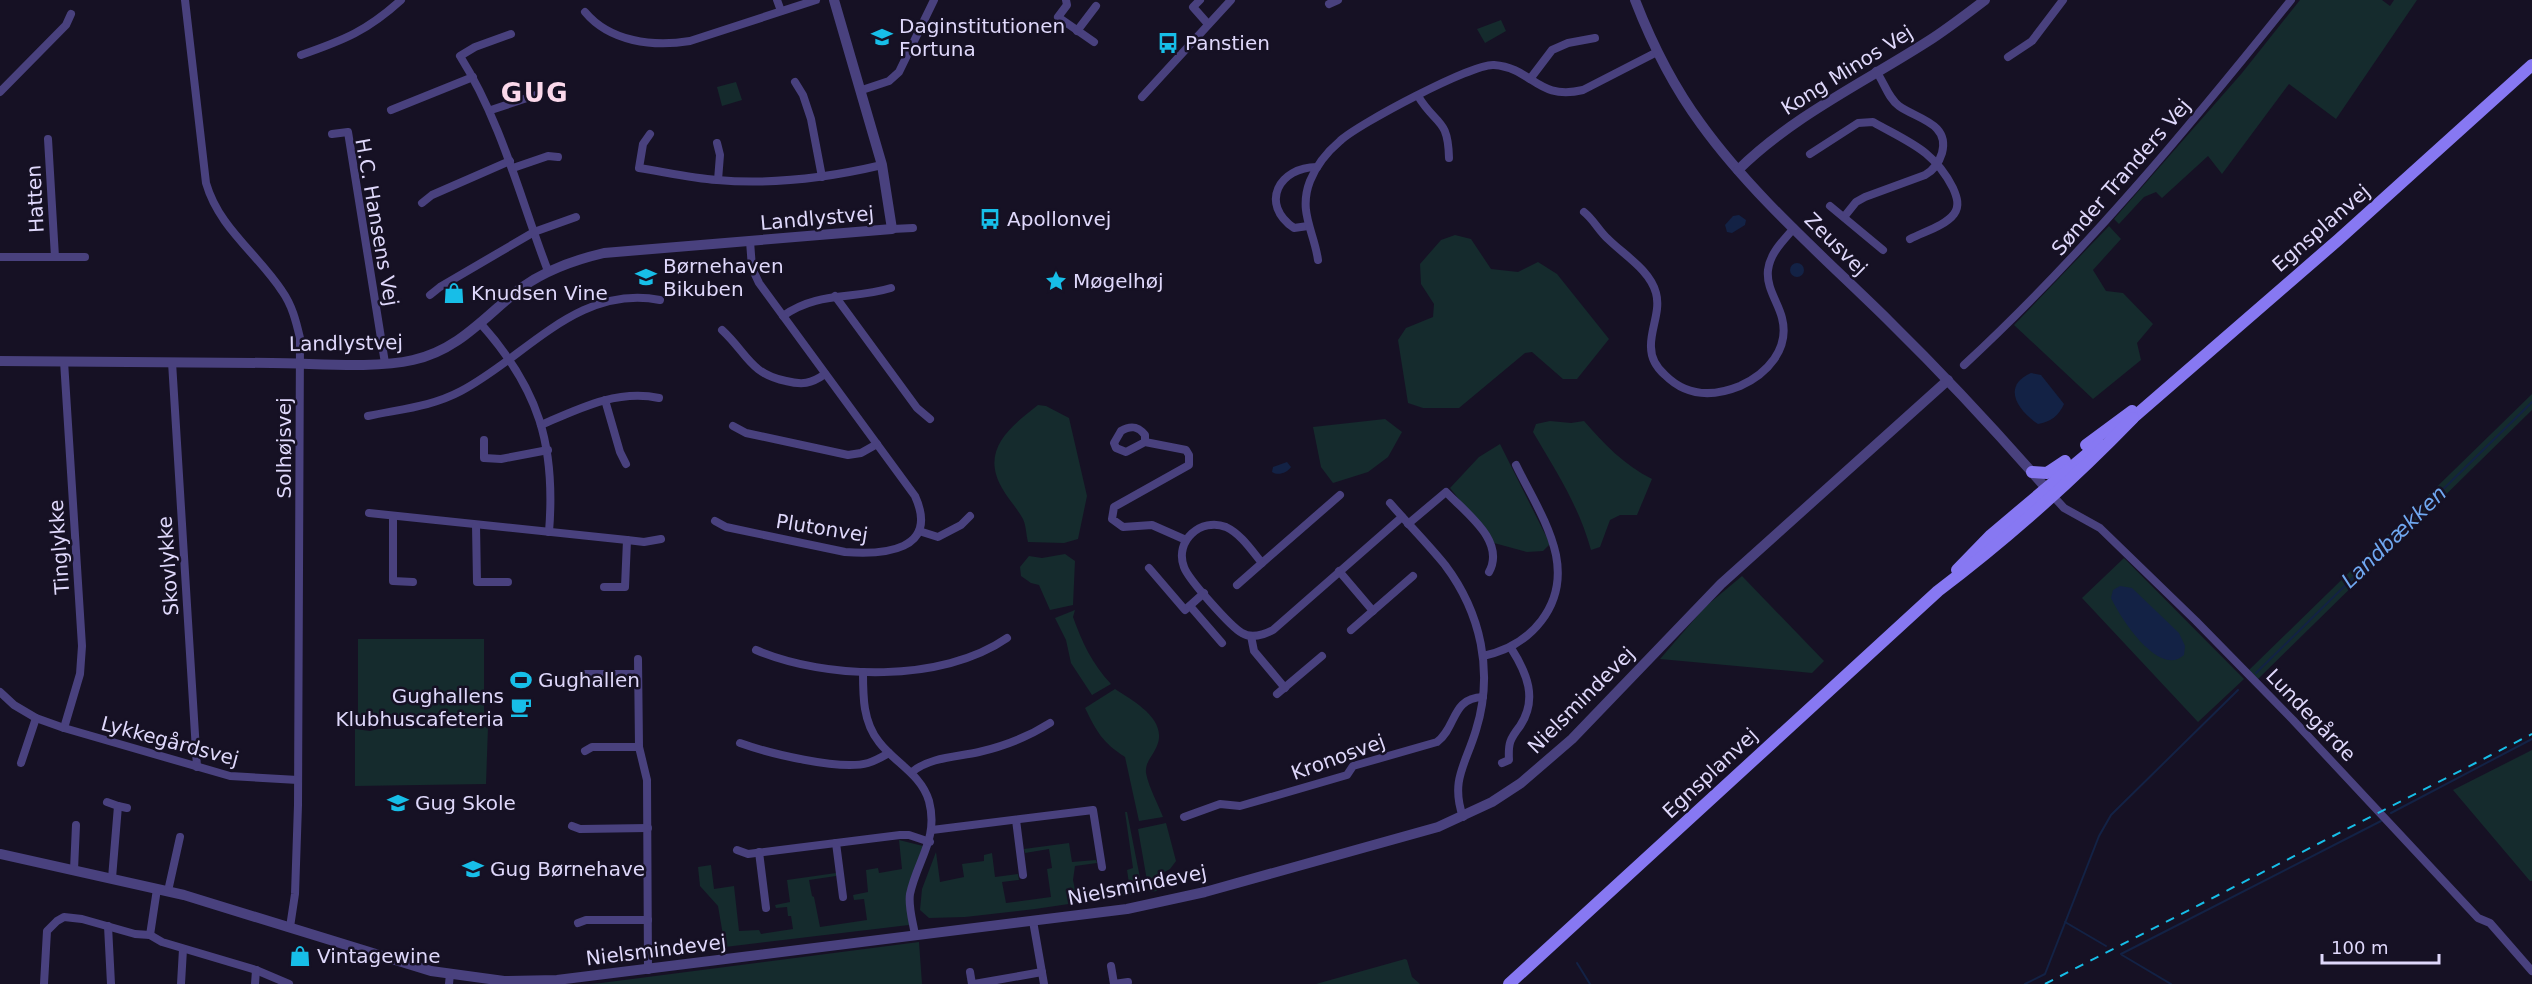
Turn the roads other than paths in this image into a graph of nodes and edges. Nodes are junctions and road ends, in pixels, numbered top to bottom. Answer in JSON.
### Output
{"nodes":[{"id":1,"x":185,"y":0,"type":"edge"},
{"id":2,"x":401,"y":0,"type":"edge"},
{"id":3,"x":777,"y":0,"type":"edge"},
{"id":4,"x":816,"y":0,"type":"edge"},
{"id":5,"x":834,"y":0,"type":"edge"},
{"id":6,"x":934,"y":0,"type":"edge"},
{"id":7,"x":1066,"y":0,"type":"edge"},
{"id":8,"x":1200,"y":0,"type":"edge"},
{"id":9,"x":1231,"y":0,"type":"edge"},
{"id":10,"x":1338,"y":0,"type":"edge"},
{"id":11,"x":1635,"y":0,"type":"edge"},
{"id":12,"x":2063,"y":0,"type":"edge"},
{"id":13,"x":2291,"y":0,"type":"edge"},
{"id":14,"x":1979,"y":2,"type":"edge"},
{"id":15,"x":1329,"y":4,"type":"dead end"},
{"id":16,"x":1096,"y":6,"type":"dead end"},
{"id":17,"x":781,"y":11,"type":"junction"},
{"id":18,"x":585,"y":12,"type":"dead end"},
{"id":19,"x":71,"y":14,"type":"dead end"},
{"id":20,"x":1208,"y":24,"type":"junction"},
{"id":21,"x":1077,"y":31,"type":"junction"},
{"id":22,"x":511,"y":34,"type":"dead end"},
{"id":23,"x":1595,"y":38,"type":"dead end"},
{"id":24,"x":1094,"y":42,"type":"dead end"},
{"id":25,"x":1657,"y":52,"type":"junction"},
{"id":26,"x":301,"y":55,"type":"dead end"},
{"id":27,"x":2008,"y":57,"type":"dead end"},
{"id":28,"x":2532,"y":65,"type":"edge"},
{"id":29,"x":1876,"y":71,"type":"junction"},
{"id":30,"x":473,"y":77,"type":"junction"},
{"id":31,"x":1530,"y":79,"type":"junction"},
{"id":32,"x":795,"y":82,"type":"dead end"},
{"id":33,"x":862,"y":90,"type":"junction"},
{"id":34,"x":0,"y":92,"type":"edge"},
{"id":35,"x":536,"y":95,"type":"dead end"},
{"id":36,"x":1418,"y":96,"type":"junction"},
{"id":37,"x":1142,"y":97,"type":"dead end"},
{"id":38,"x":391,"y":110,"type":"dead end"},
{"id":39,"x":491,"y":110,"type":"junction"},
{"id":40,"x":332,"y":134,"type":"dead end"},
{"id":41,"x":650,"y":134,"type":"dead end"},
{"id":42,"x":48,"y":139,"type":"dead end"},
{"id":43,"x":717,"y":143,"type":"dead end"},
{"id":44,"x":1810,"y":154,"type":"dead end"},
{"id":45,"x":558,"y":158,"type":"dead end"},
{"id":46,"x":1449,"y":158,"type":"dead end"},
{"id":47,"x":1938,"y":162,"type":"junction"},
{"id":48,"x":512,"y":165,"type":"junction"},
{"id":49,"x":882,"y":165,"type":"junction"},
{"id":50,"x":1317,"y":167,"type":"junction"},
{"id":51,"x":1738,"y":170,"type":"junction"},
{"id":52,"x":822,"y":177,"type":"junction"},
{"id":53,"x":718,"y":180,"type":"junction"},
{"id":54,"x":422,"y":203,"type":"dead end"},
{"id":55,"x":1830,"y":206,"type":"dead end"},
{"id":56,"x":1584,"y":212,"type":"dead end"},
{"id":57,"x":576,"y":217,"type":"dead end"},
{"id":58,"x":1844,"y":217,"type":"junction"},
{"id":59,"x":1308,"y":226,"type":"junction"},
{"id":60,"x":913,"y":228,"type":"dead end"},
{"id":61,"x":1794,"y":228,"type":"junction"},
{"id":62,"x":892,"y":229,"type":"junction"},
{"id":63,"x":534,"y":232,"type":"junction"},
{"id":64,"x":1910,"y":239,"type":"dead end"},
{"id":65,"x":750,"y":241,"type":"junction"},
{"id":66,"x":1883,"y":250,"type":"dead end"},
{"id":67,"x":0,"y":257,"type":"edge"},
{"id":68,"x":55,"y":257,"type":"junction"},
{"id":69,"x":86,"y":257,"type":"dead end"},
{"id":70,"x":1318,"y":260,"type":"dead end"},
{"id":71,"x":548,"y":271,"type":"junction"},
{"id":72,"x":891,"y":288,"type":"dead end"},
{"id":73,"x":430,"y":295,"type":"dead end"},
{"id":74,"x":835,"y":296,"type":"junction"},
{"id":75,"x":660,"y":300,"type":"dead end"},
{"id":76,"x":783,"y":316,"type":"junction"},
{"id":77,"x":481,"y":324,"type":"junction"},
{"id":78,"x":722,"y":330,"type":"dead end"},
{"id":79,"x":509,"y":358,"type":"junction"},
{"id":80,"x":0,"y":361,"type":"edge"},
{"id":81,"x":64,"y":361,"type":"junction"},
{"id":82,"x":172,"y":362,"type":"junction"},
{"id":83,"x":301,"y":363,"type":"junction"},
{"id":84,"x":385,"y":363,"type":"junction"},
{"id":85,"x":1964,"y":365,"type":"dead end"},
{"id":86,"x":825,"y":374,"type":"junction"},
{"id":87,"x":2180,"y":377,"type":"junction"},
{"id":88,"x":1948,"y":380,"type":"junction"},
{"id":89,"x":658,"y":398,"type":"dead end"},
{"id":90,"x":605,"y":400,"type":"junction"},
{"id":91,"x":368,"y":416,"type":"dead end"},
{"id":92,"x":930,"y":419,"type":"dead end"},
{"id":93,"x":541,"y":425,"type":"junction"},
{"id":94,"x":733,"y":426,"type":"dead end"},
{"id":95,"x":484,"y":440,"type":"dead end"},
{"id":96,"x":1145,"y":442,"type":"dead end"},
{"id":97,"x":877,"y":444,"type":"junction"},
{"id":98,"x":548,"y":450,"type":"junction"},
{"id":99,"x":626,"y":464,"type":"dead end"},
{"id":100,"x":1516,"y":465,"type":"dead end"},
{"id":101,"x":2032,"y":472,"type":"junction"},
{"id":102,"x":2049,"y":492,"type":"junction"},
{"id":103,"x":1340,"y":495,"type":"dead end"},
{"id":104,"x":1390,"y":503,"type":"dead end"},
{"id":105,"x":369,"y":513,"type":"dead end"},
{"id":106,"x":970,"y":516,"type":"dead end"},
{"id":107,"x":393,"y":517,"type":"junction"},
{"id":108,"x":1405,"y":520,"type":"junction"},
{"id":109,"x":715,"y":521,"type":"dead end"},
{"id":110,"x":476,"y":525,"type":"junction"},
{"id":111,"x":919,"y":531,"type":"junction"},
{"id":112,"x":549,"y":532,"type":"junction"},
{"id":113,"x":661,"y":539,"type":"dead end"},
{"id":114,"x":627,"y":540,"type":"junction"},
{"id":115,"x":1186,"y":540,"type":"junction"},
{"id":116,"x":1262,"y":563,"type":"junction"},
{"id":117,"x":1149,"y":568,"type":"dead end"},
{"id":118,"x":1339,"y":572,"type":"junction"},
{"id":119,"x":1488,"y":573,"type":"dead end"},
{"id":120,"x":1413,"y":576,"type":"dead end"},
{"id":121,"x":412,"y":582,"type":"dead end"},
{"id":122,"x":508,"y":582,"type":"dead end"},
{"id":123,"x":1237,"y":585,"type":"dead end"},
{"id":124,"x":604,"y":587,"type":"dead end"},
{"id":125,"x":1204,"y":593,"type":"junction"},
{"id":126,"x":1190,"y":606,"type":"junction"},
{"id":127,"x":1373,"y":610,"type":"junction"},
{"id":128,"x":1351,"y":630,"type":"dead end"},
{"id":129,"x":1251,"y":636,"type":"junction"},
{"id":130,"x":1007,"y":638,"type":"dead end"},
{"id":131,"x":1222,"y":643,"type":"dead end"},
{"id":132,"x":1511,"y":648,"type":"junction"},
{"id":133,"x":756,"y":651,"type":"dead end"},
{"id":134,"x":1322,"y":656,"type":"dead end"},
{"id":135,"x":1483,"y":656,"type":"junction"},
{"id":136,"x":638,"y":659,"type":"dead end"},
{"id":137,"x":863,"y":672,"type":"junction"},
{"id":138,"x":638,"y":674,"type":"junction"},
{"id":139,"x":578,"y":678,"type":"dead end"},
{"id":140,"x":0,"y":692,"type":"edge"},
{"id":141,"x":1483,"y":697,"type":"junction"},
{"id":142,"x":36,"y":718,"type":"junction"},
{"id":143,"x":1050,"y":723,"type":"dead end"},
{"id":144,"x":64,"y":728,"type":"junction"},
{"id":145,"x":741,"y":743,"type":"dead end"},
{"id":146,"x":639,"y":747,"type":"junction"},
{"id":147,"x":585,"y":751,"type":"dead end"},
{"id":148,"x":889,"y":753,"type":"junction"},
{"id":149,"x":21,"y":763,"type":"dead end"},
{"id":150,"x":1502,"y":763,"type":"dead end"},
{"id":151,"x":198,"y":767,"type":"junction"},
{"id":152,"x":912,"y":772,"type":"junction"},
{"id":153,"x":298,"y":780,"type":"junction"},
{"id":154,"x":107,"y":802,"type":"dead end"},
{"id":155,"x":1184,"y":817,"type":"dead end"},
{"id":156,"x":1462,"y":817,"type":"junction"},
{"id":157,"x":1016,"y":820,"type":"junction"},
{"id":158,"x":76,"y":825,"type":"dead end"},
{"id":159,"x":572,"y":826,"type":"dead end"},
{"id":160,"x":648,"y":828,"type":"junction"},
{"id":161,"x":932,"y":830,"type":"junction"},
{"id":162,"x":180,"y":837,"type":"dead end"},
{"id":163,"x":930,"y":842,"type":"junction"},
{"id":164,"x":836,"y":843,"type":"junction"},
{"id":165,"x":737,"y":850,"type":"dead end"},
{"id":166,"x":759,"y":852,"type":"junction"},
{"id":167,"x":0,"y":854,"type":"edge"},
{"id":168,"x":1101,"y":867,"type":"dead end"},
{"id":169,"x":74,"y":870,"type":"junction"},
{"id":170,"x":1023,"y":875,"type":"dead end"},
{"id":171,"x":112,"y":878,"type":"junction"},
{"id":172,"x":163,"y":890,"type":"junction"},
{"id":173,"x":843,"y":897,"type":"dead end"},
{"id":174,"x":766,"y":908,"type":"dead end"},
{"id":175,"x":648,"y":920,"type":"junction"},
{"id":176,"x":1033,"y":921,"type":"junction"},
{"id":177,"x":578,"y":923,"type":"dead end"},
{"id":178,"x":108,"y":926,"type":"junction"},
{"id":179,"x":290,"y":927,"type":"junction"},
{"id":180,"x":150,"y":935,"type":"junction"},
{"id":181,"x":915,"y":935,"type":"junction"},
{"id":182,"x":183,"y":949,"type":"junction"},
{"id":183,"x":1111,"y":966,"type":"dead end"},
{"id":184,"x":256,"y":970,"type":"junction"},
{"id":185,"x":648,"y":970,"type":"junction"},
{"id":186,"x":2532,"y":971,"type":"edge"},
{"id":187,"x":970,"y":972,"type":"dead end"},
{"id":188,"x":1042,"y":972,"type":"junction"},
{"id":189,"x":449,"y":979,"type":"edge"},
{"id":190,"x":1128,"y":981,"type":"dead end"},
{"id":191,"x":44,"y":984,"type":"edge"},
{"id":192,"x":111,"y":984,"type":"edge"},
{"id":193,"x":181,"y":984,"type":"edge"},
{"id":194,"x":255,"y":984,"type":"edge"},
{"id":195,"x":289,"y":984,"type":"edge"},
{"id":196,"x":973,"y":984,"type":"edge"},
{"id":197,"x":1044,"y":984,"type":"edge"},
{"id":198,"x":1114,"y":984,"type":"edge"},
{"id":199,"x":1509,"y":984,"type":"edge"}],
"edges":[{"from":1,"to":83,"type":"street","name":"Solhøjsvej"},
{"from":2,"to":26,"type":"street"},
{"from":3,"to":17,"type":"street"},
{"from":4,"to":17,"type":"street"},
{"from":5,"to":33,"type":"street"},
{"from":6,"to":33,"type":"street"},
{"from":7,"to":21,"type":"street"},
{"from":8,"to":20,"type":"street"},
{"from":9,"to":20,"type":"street"},
{"from":10,"to":15,"type":"street"},
{"from":11,"to":25,"type":"street","name":"Zeusvej"},
{"from":12,"to":27,"type":"street"},
{"from":13,"to":85,"type":"street","name":"Sønder Tranders Vej"},
{"from":14,"to":29,"type":"street","name":"Kong Minos Vej"},
{"from":16,"to":21,"type":"street"},
{"from":17,"to":18,"type":"street"},
{"from":19,"to":34,"type":"street"},
{"from":20,"to":37,"type":"street"},
{"from":21,"to":24,"type":"street"},
{"from":22,"to":30,"type":"street"},
{"from":23,"to":31,"type":"street"},
{"from":25,"to":31,"type":"street"},
{"from":25,"to":51,"type":"street","name":"Zeusvej"},
{"from":28,"to":87,"type":"main road","name":"Egnsplanvej"},
{"from":29,"to":47,"type":"street"},
{"from":29,"to":51,"type":"street","name":"Kong Minos Vej"},
{"from":30,"to":38,"type":"street"},
{"from":30,"to":39,"type":"street"},
{"from":31,"to":36,"type":"street"},
{"from":32,"to":52,"type":"street"},
{"from":33,"to":49,"type":"street"},
{"from":35,"to":39,"type":"street"},
{"from":36,"to":46,"type":"street"},
{"from":36,"to":50,"type":"street"},
{"from":39,"to":48,"type":"street"},
{"from":40,"to":84,"type":"street","name":"H.C. Hansens Vej"},
{"from":41,"to":53,"type":"street"},
{"from":42,"to":68,"type":"street","name":"Hatten"},
{"from":43,"to":53,"type":"street"},
{"from":44,"to":47,"type":"street"},
{"from":45,"to":48,"type":"street"},
{"from":47,"to":58,"type":"street"},
{"from":47,"to":64,"type":"street"},
{"from":48,"to":54,"type":"street"},
{"from":48,"to":63,"type":"street"},
{"from":49,"to":52,"type":"street"},
{"from":49,"to":62,"type":"street"},
{"from":50,"to":59,"type":"street"},
{"from":50,"to":59,"type":"street"},
{"from":51,"to":61,"type":"street","name":"Zeusvej"},
{"from":52,"to":53,"type":"street"},
{"from":55,"to":58,"type":"street"},
{"from":56,"to":61,"type":"street"},
{"from":57,"to":63,"type":"street"},
{"from":58,"to":66,"type":"street"},
{"from":59,"to":70,"type":"street"},
{"from":60,"to":62,"type":"street","name":"Landlystvej"},
{"from":61,"to":88,"type":"street","name":"Zeusvej"},
{"from":62,"to":65,"type":"street","name":"Landlystvej"},
{"from":63,"to":71,"type":"street"},
{"from":63,"to":73,"type":"street"},
{"from":65,"to":71,"type":"street","name":"Landlystvej"},
{"from":65,"to":76,"type":"street"},
{"from":67,"to":68,"type":"street"},
{"from":68,"to":69,"type":"street"},
{"from":71,"to":77,"type":"street","name":"Landlystvej"},
{"from":72,"to":74,"type":"street"},
{"from":74,"to":76,"type":"street"},
{"from":74,"to":92,"type":"street"},
{"from":75,"to":79,"type":"street"},
{"from":76,"to":86,"type":"street"},
{"from":77,"to":79,"type":"street"},
{"from":77,"to":84,"type":"street","name":"Landlystvej"},
{"from":78,"to":86,"type":"street"},
{"from":79,"to":91,"type":"street"},
{"from":79,"to":93,"type":"street"},
{"from":80,"to":81,"type":"street","name":"Landlystvej"},
{"from":81,"to":82,"type":"street","name":"Landlystvej"},
{"from":81,"to":144,"type":"street","name":"Tinglykke"},
{"from":82,"to":83,"type":"street","name":"Landlystvej"},
{"from":82,"to":151,"type":"street","name":"Skovlykke"},
{"from":83,"to":84,"type":"street","name":"Landlystvej"},
{"from":83,"to":153,"type":"street","name":"Solhøjsvej"},
{"from":86,"to":97,"type":"street"},
{"from":87,"to":101,"type":"main road"},
{"from":87,"to":102,"type":"main road","name":"Egnsplanvej"},
{"from":88,"to":101,"type":"street","name":"Zeusvej"},
{"from":88,"to":156,"type":"street","name":"Nielsmindevej"},
{"from":89,"to":90,"type":"street"},
{"from":90,"to":93,"type":"street"},
{"from":90,"to":99,"type":"street"},
{"from":93,"to":98,"type":"street"},
{"from":94,"to":97,"type":"street"},
{"from":95,"to":98,"type":"street"},
{"from":96,"to":115,"type":"street"},
{"from":97,"to":111,"type":"street"},
{"from":98,"to":112,"type":"street"},
{"from":100,"to":132,"type":"street"},
{"from":101,"to":102,"type":"street","name":"Zeusvej"},
{"from":102,"to":186,"type":"street","name":"Lundegårde"},
{"from":102,"to":199,"type":"main road","name":"Egnsplanvej"},
{"from":103,"to":116,"type":"street"},
{"from":104,"to":108,"type":"street"},
{"from":105,"to":107,"type":"street"},
{"from":106,"to":111,"type":"street"},
{"from":107,"to":110,"type":"street"},
{"from":107,"to":121,"type":"street"},
{"from":108,"to":118,"type":"street"},
{"from":108,"to":119,"type":"street"},
{"from":108,"to":135,"type":"street"},
{"from":109,"to":111,"type":"street","name":"Plutonvej"},
{"from":110,"to":112,"type":"street"},
{"from":110,"to":122,"type":"street"},
{"from":112,"to":114,"type":"street"},
{"from":113,"to":114,"type":"street"},
{"from":114,"to":124,"type":"street"},
{"from":115,"to":116,"type":"street"},
{"from":115,"to":125,"type":"street"},
{"from":116,"to":123,"type":"street"},
{"from":117,"to":126,"type":"street"},
{"from":118,"to":127,"type":"street"},
{"from":118,"to":129,"type":"street"},
{"from":120,"to":127,"type":"street"},
{"from":125,"to":126,"type":"street"},
{"from":125,"to":129,"type":"street"},
{"from":126,"to":131,"type":"street"},
{"from":127,"to":128,"type":"street"},
{"from":129,"to":134,"type":"street"},
{"from":130,"to":137,"type":"street"},
{"from":132,"to":135,"type":"street"},
{"from":132,"to":150,"type":"street"},
{"from":133,"to":137,"type":"street"},
{"from":135,"to":141,"type":"street"},
{"from":136,"to":138,"type":"street"},
{"from":137,"to":148,"type":"street"},
{"from":138,"to":139,"type":"street"},
{"from":138,"to":146,"type":"street"},
{"from":140,"to":142,"type":"street","name":"Lykkegårdsvej"},
{"from":141,"to":155,"type":"street","name":"Kronosvej"},
{"from":141,"to":156,"type":"street"},
{"from":142,"to":144,"type":"street","name":"Lykkegårdsvej"},
{"from":142,"to":149,"type":"street"},
{"from":143,"to":152,"type":"street"},
{"from":144,"to":151,"type":"street","name":"Lykkegårdsvej"},
{"from":145,"to":148,"type":"street"},
{"from":146,"to":147,"type":"street"},
{"from":146,"to":160,"type":"street"},
{"from":148,"to":152,"type":"street"},
{"from":151,"to":153,"type":"street","name":"Lykkegårdsvej"},
{"from":152,"to":161,"type":"street"},
{"from":153,"to":179,"type":"street","name":"Solhøjsvej"},
{"from":154,"to":171,"type":"street"},
{"from":156,"to":176,"type":"street","name":"Nielsmindevej"},
{"from":157,"to":161,"type":"street"},
{"from":157,"to":168,"type":"street"},
{"from":157,"to":170,"type":"street"},
{"from":158,"to":169,"type":"street"},
{"from":159,"to":160,"type":"street"},
{"from":160,"to":175,"type":"street"},
{"from":161,"to":163,"type":"street"},
{"from":162,"to":172,"type":"street"},
{"from":163,"to":164,"type":"street"},
{"from":163,"to":181,"type":"street"},
{"from":164,"to":166,"type":"street"},
{"from":164,"to":173,"type":"street"},
{"from":165,"to":166,"type":"street"},
{"from":166,"to":174,"type":"street"},
{"from":167,"to":169,"type":"street","name":"Nielsmindevej"},
{"from":169,"to":171,"type":"street","name":"Nielsmindevej"},
{"from":171,"to":172,"type":"street","name":"Nielsmindevej"},
{"from":172,"to":179,"type":"street","name":"Nielsmindevej"},
{"from":172,"to":180,"type":"street"},
{"from":175,"to":177,"type":"street"},
{"from":175,"to":185,"type":"street"},
{"from":176,"to":181,"type":"street","name":"Nielsmindevej"},
{"from":176,"to":188,"type":"street"},
{"from":178,"to":180,"type":"street"},
{"from":178,"to":191,"type":"street"},
{"from":178,"to":192,"type":"street"},
{"from":179,"to":189,"type":"street","name":"Nielsmindevej"},
{"from":180,"to":182,"type":"street"},
{"from":181,"to":185,"type":"street","name":"Nielsmindevej"},
{"from":182,"to":184,"type":"street"},
{"from":182,"to":193,"type":"street"},
{"from":183,"to":198,"type":"street"},
{"from":184,"to":194,"type":"street"},
{"from":184,"to":195,"type":"street"},
{"from":185,"to":189,"type":"street","name":"Nielsmindevej"},
{"from":187,"to":196,"type":"street"},
{"from":188,"to":196,"type":"street"},
{"from":188,"to":197,"type":"street"},
{"from":190,"to":198,"type":"street"}]}
